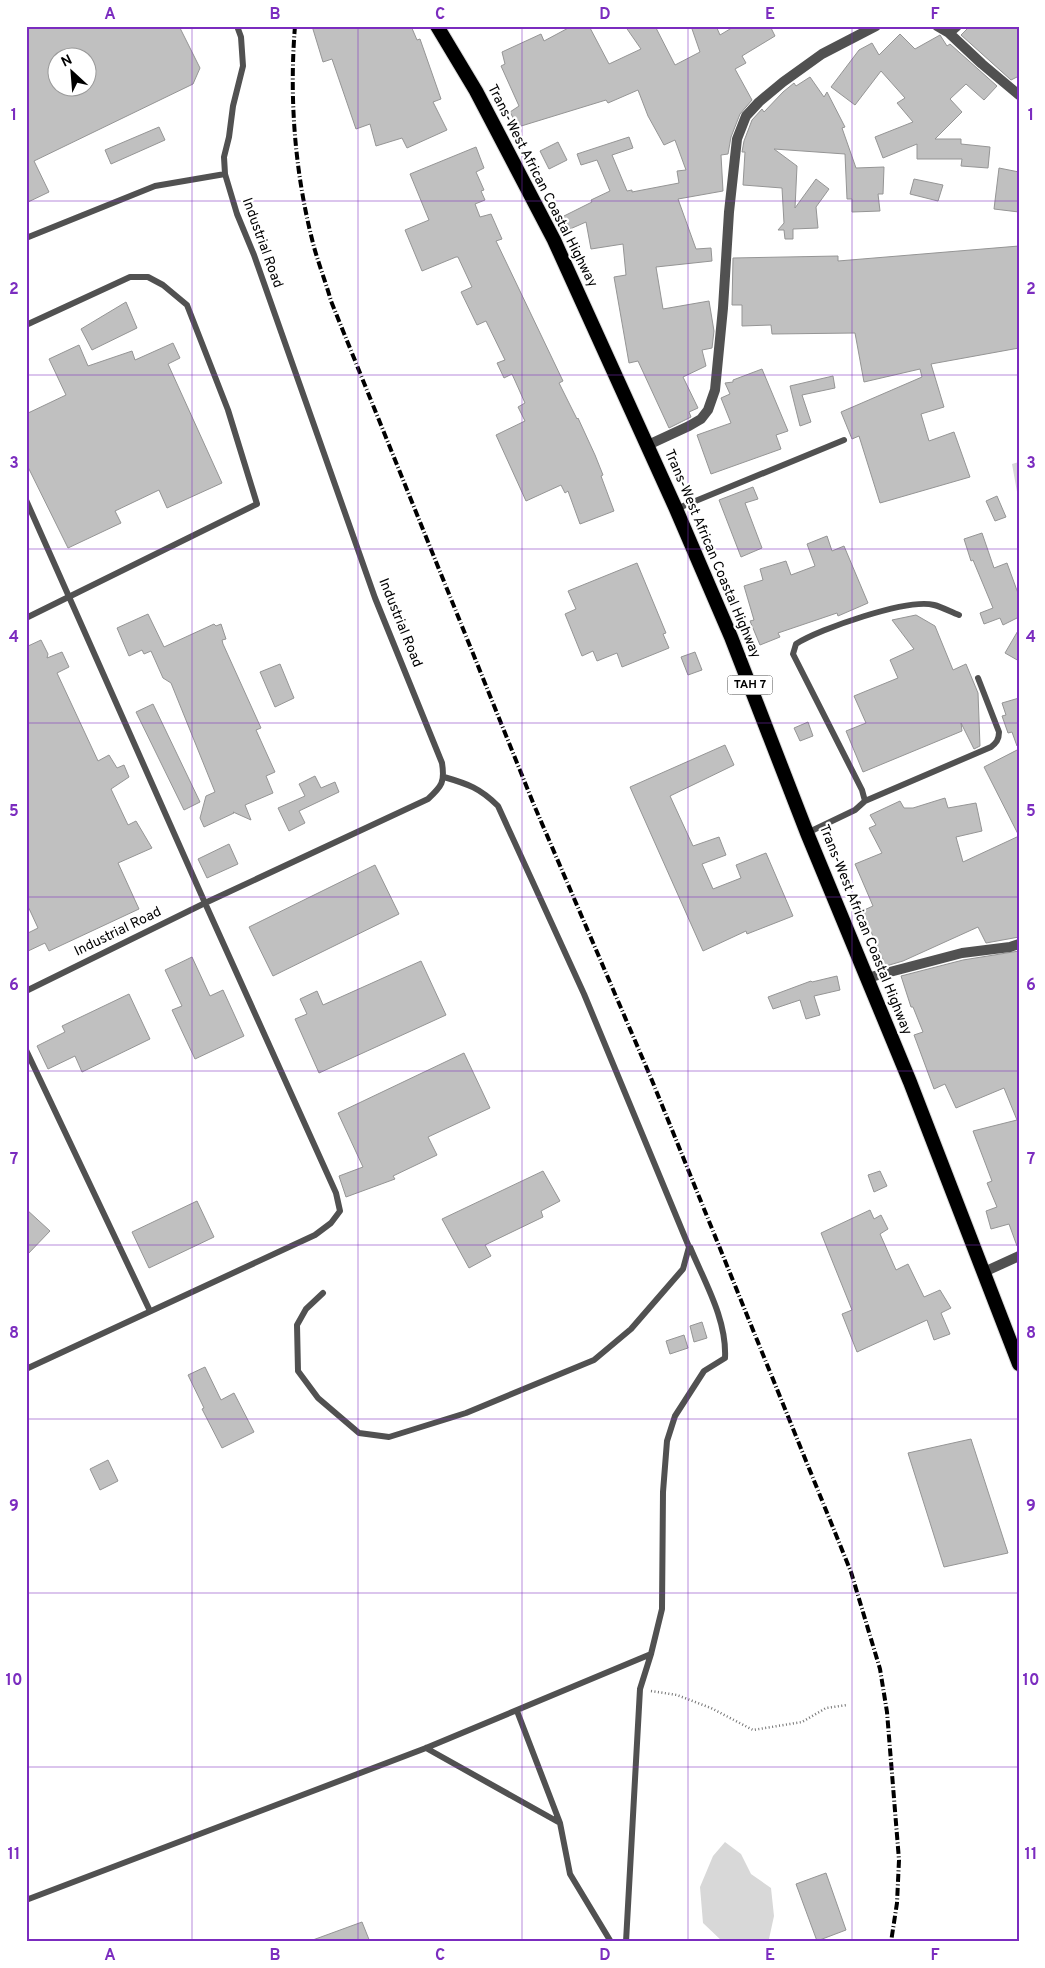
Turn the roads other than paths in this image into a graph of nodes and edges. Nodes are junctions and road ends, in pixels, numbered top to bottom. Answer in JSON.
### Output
{"nodes":[{"id":1,"x":238,"y":26,"type":"edge"},
{"id":2,"x":437,"y":26,"type":"edge"},
{"id":3,"x":876,"y":26,"type":"edge"},
{"id":4,"x":937,"y":26,"type":"edge"},
{"id":5,"x":957,"y":26,"type":"edge"},
{"id":6,"x":949,"y":33,"type":"junction"},
{"id":7,"x":1019,"y":95,"type":"edge"},
{"id":8,"x":225,"y":174,"type":"junction"},
{"id":9,"x":26,"y":238,"type":"edge"},
{"id":10,"x":26,"y":324,"type":"edge"},
{"id":11,"x":844,"y":440,"type":"dead end"},
{"id":12,"x":648,"y":445,"type":"junction"},
{"id":13,"x":26,"y":500,"type":"edge"},
{"id":14,"x":676,"y":509,"type":"junction"},
{"id":15,"x":69,"y":598,"type":"junction"},
{"id":16,"x":959,"y":615,"type":"dead end"},
{"id":17,"x":26,"y":618,"type":"edge"},
{"id":18,"x":978,"y":678,"type":"dead end"},
{"id":19,"x":444,"y":777,"type":"junction"},
{"id":20,"x":865,"y":801,"type":"junction"},
{"id":21,"x":807,"y":833,"type":"junction"},
{"id":22,"x":204,"y":903,"type":"junction"},
{"id":23,"x":1019,"y":944,"type":"edge"},
{"id":24,"x":867,"y":978,"type":"junction"},
{"id":25,"x":26,"y":991,"type":"edge"},
{"id":26,"x":26,"y":1050,"type":"edge"},
{"id":27,"x":690,"y":1246,"type":"junction"},
{"id":28,"x":1019,"y":1256,"type":"edge"},
{"id":29,"x":984,"y":1272,"type":"junction"},
{"id":30,"x":323,"y":1293,"type":"dead end"},
{"id":31,"x":150,"y":1311,"type":"junction"},
{"id":32,"x":1019,"y":1364,"type":"edge"},
{"id":33,"x":26,"y":1368,"type":"edge"},
{"id":34,"x":651,"y":1654,"type":"junction"},
{"id":35,"x":517,"y":1711,"type":"junction"},
{"id":36,"x":426,"y":1748,"type":"junction"},
{"id":37,"x":560,"y":1823,"type":"junction"},
{"id":38,"x":26,"y":1900,"type":"edge"},
{"id":39,"x":611,"y":1942,"type":"edge"},
{"id":40,"x":626,"y":1942,"type":"edge"}],
"edges":[{"from":1,"to":8,"type":"lane","name":"Industrial Road"},
{"from":2,"to":12,"type":"highway","name":"Trans-West African Coastal Highway","number":"TAH 7"},
{"from":3,"to":12,"type":"street"},
{"from":4,"to":6,"type":"street"},
{"from":5,"to":6,"type":"street"},
{"from":6,"to":7,"type":"street"},
{"from":8,"to":9,"type":"lane"},
{"from":8,"to":19,"type":"lane","name":"Industrial Road"},
{"from":10,"to":15,"type":"lane"},
{"from":11,"to":14,"type":"lane"},
{"from":12,"to":14,"type":"highway","name":"Trans-West African Coastal Highway","number":"TAH 7"},
{"from":13,"to":15,"type":"lane"},
{"from":14,"to":21,"type":"highway","name":"Trans-West African Coastal Highway","number":"TAH 7"},
{"from":15,"to":17,"type":"lane"},
{"from":15,"to":22,"type":"lane"},
{"from":16,"to":20,"type":"lane"},
{"from":18,"to":20,"type":"lane"},
{"from":19,"to":22,"type":"lane","name":"Industrial Road"},
{"from":19,"to":27,"type":"lane"},
{"from":20,"to":21,"type":"lane"},
{"from":21,"to":24,"type":"highway","name":"Trans-West African Coastal Highway","number":"TAH 7"},
{"from":22,"to":25,"type":"lane","name":"Industrial Road"},
{"from":22,"to":31,"type":"lane"},
{"from":23,"to":24,"type":"street"},
{"from":24,"to":29,"type":"highway","name":"Trans-West African Coastal Highway","number":"TAH 7"},
{"from":26,"to":31,"type":"lane"},
{"from":27,"to":30,"type":"lane"},
{"from":27,"to":34,"type":"lane"},
{"from":28,"to":29,"type":"street"},
{"from":29,"to":32,"type":"highway","name":"Trans-West African Coastal Highway","number":"TAH 7"},
{"from":31,"to":33,"type":"lane"},
{"from":34,"to":35,"type":"lane"},
{"from":34,"to":40,"type":"lane"},
{"from":35,"to":36,"type":"lane"},
{"from":35,"to":37,"type":"lane"},
{"from":36,"to":37,"type":"lane"},
{"from":36,"to":38,"type":"lane"},
{"from":37,"to":39,"type":"lane"}]}
